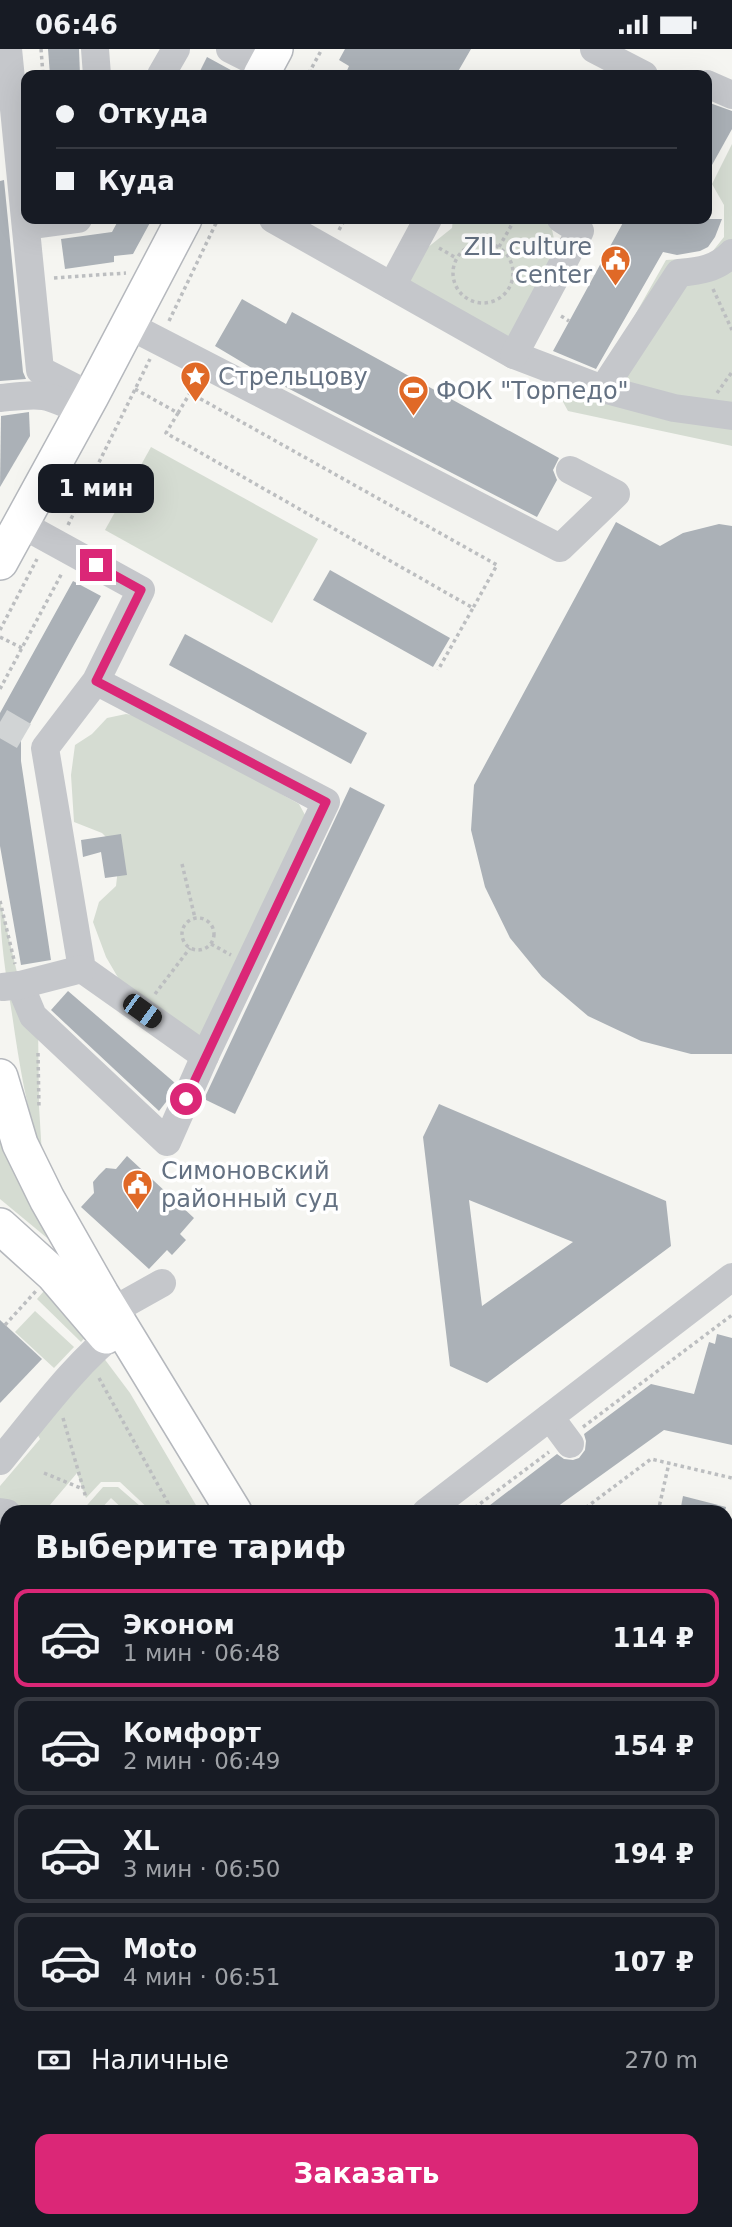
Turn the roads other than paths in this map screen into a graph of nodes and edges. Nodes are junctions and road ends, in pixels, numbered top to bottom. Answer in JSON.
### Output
{"nodes":[{"id":1,"x":8,"y":49,"type":"edge"},
{"id":2,"x":95,"y":49,"type":"edge"},
{"id":3,"x":176,"y":49,"type":"edge"},
{"id":4,"x":230,"y":49,"type":"edge"},
{"id":5,"x":594,"y":49,"type":"edge"},
{"id":6,"x":267,"y":64,"type":"edge"},
{"id":7,"x":97,"y":70,"type":"edge"},
{"id":8,"x":164,"y":70,"type":"edge"},
{"id":9,"x":634,"y":70,"type":"edge"},
{"id":10,"x":712,"y":86,"type":"edge"},
{"id":11,"x":732,"y":95,"type":"edge"},
{"id":12,"x":21,"y":177,"type":"edge"},
{"id":13,"x":41,"y":224,"type":"edge"},
{"id":14,"x":181,"y":224,"type":"edge"},
{"id":15,"x":282,"y":224,"type":"edge"},
{"id":16,"x":425,"y":224,"type":"edge"},
{"id":17,"x":569,"y":224,"type":"edge"},
{"id":18,"x":26,"y":226,"type":"joint"},
{"id":19,"x":732,"y":253,"type":"edge"},
{"id":20,"x":392,"y":286,"type":"junction"},
{"id":21,"x":128,"y":325,"type":"junction"},
{"id":22,"x":514,"y":355,"type":"junction"},
{"id":23,"x":603,"y":389,"type":"junction"},
{"id":24,"x":0,"y":398,"type":"edge"},
{"id":25,"x":87,"y":404,"type":"junction"},
{"id":26,"x":732,"y":416,"type":"edge"},
{"id":27,"x":570,"y":470,"type":"dead end"},
{"id":28,"x":50,"y":540,"type":"junction"},
{"id":29,"x":0,"y":562,"type":"edge"},
{"id":30,"x":96,"y":681,"type":"junction"},
{"id":31,"x":82,"y":969,"type":"junction"},
{"id":32,"x":10,"y":986,"type":"edge"},
{"id":33,"x":205,"y":1056,"type":"junction"},
{"id":34,"x":0,"y":1077,"type":"edge"},
{"id":35,"x":0,"y":1226,"type":"edge"},
{"id":36,"x":732,"y":1277,"type":"edge"},
{"id":37,"x":162,"y":1283,"type":"dead end"},
{"id":38,"x":114,"y":1325,"type":"junction"},
{"id":39,"x":0,"y":1461,"type":"edge"},
{"id":40,"x":210,"y":1505,"type":"edge"},
{"id":41,"x":230,"y":1505,"type":"edge"},
{"id":42,"x":438,"y":1505,"type":"edge"}],
"edges":[{"from":1,"to":12,"type":"street"},
{"from":2,"to":7,"type":"street"},
{"from":3,"to":8,"type":"street"},
{"from":4,"to":6,"type":"street"},
{"from":5,"to":9,"type":"street"},
{"from":10,"to":11,"type":"street"},
{"from":13,"to":18,"type":"street"},
{"from":14,"to":21,"type":"main road"},
{"from":15,"to":20,"type":"street"},
{"from":16,"to":20,"type":"street"},
{"from":17,"to":22,"type":"street"},
{"from":18,"to":25,"type":"street"},
{"from":19,"to":23,"type":"street"},
{"from":20,"to":22,"type":"street"},
{"from":21,"to":25,"type":"main road"},
{"from":21,"to":27,"type":"street"},
{"from":22,"to":23,"type":"street"},
{"from":23,"to":26,"type":"street"},
{"from":24,"to":25,"type":"street"},
{"from":25,"to":28,"type":"main road"},
{"from":28,"to":29,"type":"main road"},
{"from":28,"to":30,"type":"street"},
{"from":30,"to":31,"type":"street"},
{"from":30,"to":33,"type":"street"},
{"from":31,"to":32,"type":"street"},
{"from":31,"to":33,"type":"street"},
{"from":32,"to":33,"type":"street"},
{"from":34,"to":38,"type":"main road"},
{"from":35,"to":38,"type":"main road"},
{"from":36,"to":42,"type":"street"},
{"from":37,"to":38,"type":"street"},
{"from":38,"to":39,"type":"street"},
{"from":38,"to":40,"type":"main road"},
{"from":38,"to":41,"type":"main road"}]}
